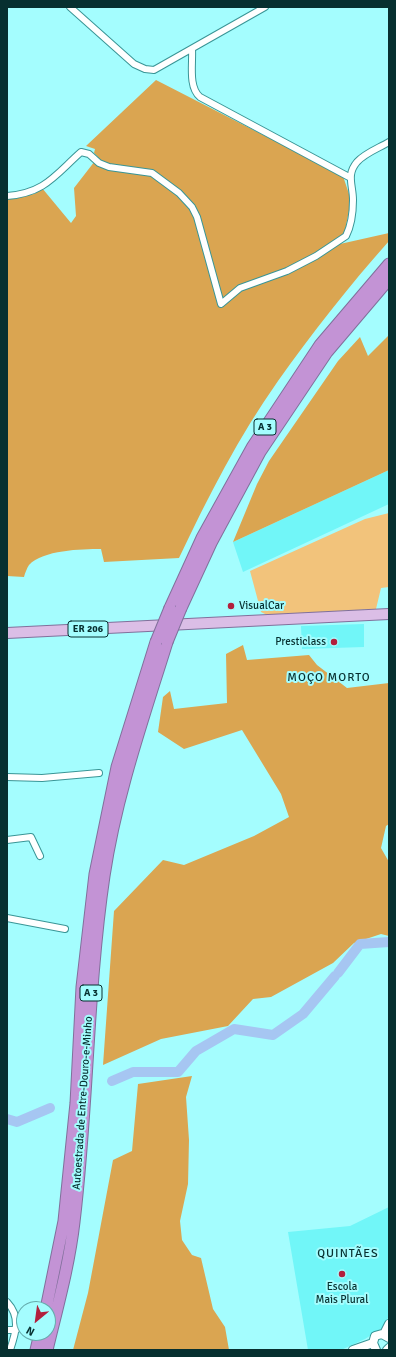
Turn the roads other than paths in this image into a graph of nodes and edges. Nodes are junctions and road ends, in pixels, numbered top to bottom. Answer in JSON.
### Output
{"nodes":[{"id":1,"x":70,"y":7,"type":"edge"},
{"id":2,"x":265,"y":7,"type":"edge"},
{"id":3,"x":192,"y":49,"type":"junction"},
{"id":4,"x":389,"y":142,"type":"edge"},
{"id":5,"x":349,"y":177,"type":"junction"},
{"id":6,"x":7,"y":196,"type":"edge"},
{"id":7,"x":389,"y":264,"type":"edge"},
{"id":8,"x":389,"y":279,"type":"edge"},
{"id":9,"x":175,"y":608,"type":"junction"},
{"id":10,"x":389,"y":614,"type":"edge"},
{"id":11,"x":7,"y":633,"type":"edge"},
{"id":12,"x":162,"y":642,"type":"junction"},
{"id":13,"x":99,"y":774,"type":"dead end"},
{"id":14,"x":7,"y":777,"type":"edge"},
{"id":15,"x":7,"y":840,"type":"edge"},
{"id":16,"x":40,"y":856,"type":"dead end"},
{"id":17,"x":7,"y":918,"type":"edge"},
{"id":18,"x":65,"y":929,"type":"dead end"},
{"id":19,"x":48,"y":1301,"type":"edge"},
{"id":20,"x":7,"y":1302,"type":"edge"},
{"id":21,"x":16,"y":1318,"type":"edge"},
{"id":22,"x":389,"y":1324,"type":"edge"},
{"id":23,"x":7,"y":1330,"type":"edge"},
{"id":24,"x":16,"y":1330,"type":"joint"},
{"id":25,"x":387,"y":1336,"type":"edge"},
{"id":26,"x":374,"y":1346,"type":"edge"},
{"id":27,"x":10,"y":1350,"type":"edge"},
{"id":28,"x":47,"y":1350,"type":"edge"},
{"id":29,"x":353,"y":1350,"type":"edge"}],
"edges":[{"from":1,"to":3,"type":"street"},
{"from":2,"to":3,"type":"street"},
{"from":3,"to":5,"type":"street"},
{"from":4,"to":5,"type":"street"},
{"from":5,"to":6,"type":"street"},
{"from":7,"to":9,"type":"highway","name":"Autoestrada de Entre-Douro-e-Minho","number":"A 3"},
{"from":8,"to":9,"type":"highway","name":"Autoestrada de Entre-Douro-e-Minho","number":"A 3"},
{"from":9,"to":12,"type":"highway","name":"Autoestrada de Entre-Douro-e-Minho","number":"A 3","bridge":true},
{"from":10,"to":11,"type":"main road","number":"ER 206"},
{"from":12,"to":19,"type":"highway","name":"Autoestrada de Entre-Douro-e-Minho","number":"A 3"},
{"from":12,"to":28,"type":"highway","name":"Autoestrada de Entre-Douro-e-Minho","number":"A 3"},
{"from":13,"to":14,"type":"street"},
{"from":15,"to":16,"type":"street"},
{"from":17,"to":18,"type":"street"},
{"from":20,"to":21,"type":"street"},
{"from":22,"to":25,"type":"street"},
{"from":23,"to":24,"type":"street"},
{"from":24,"to":27,"type":"street"},
{"from":25,"to":26,"type":"street"},
{"from":26,"to":29,"type":"street"}]}
